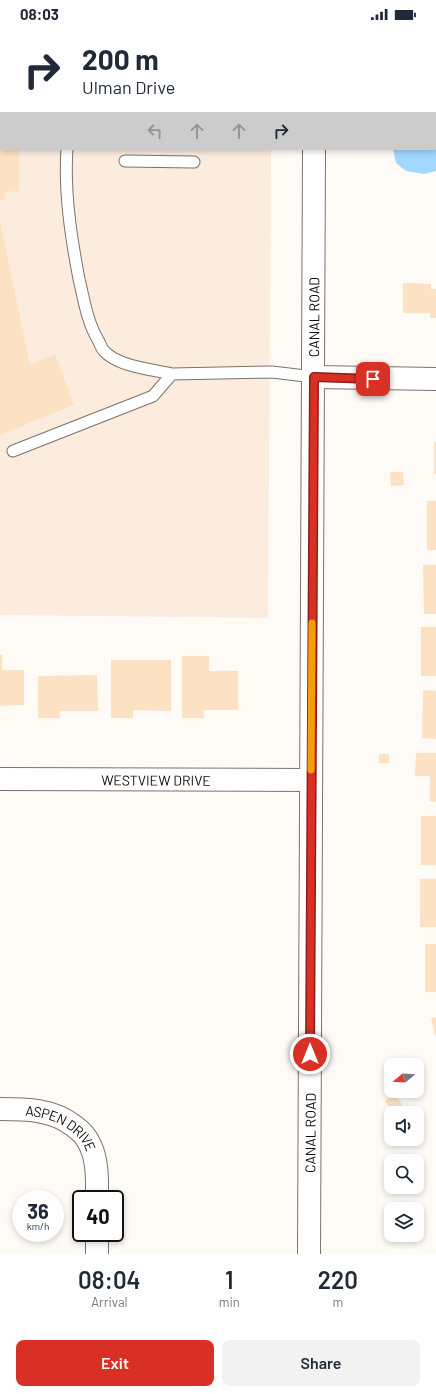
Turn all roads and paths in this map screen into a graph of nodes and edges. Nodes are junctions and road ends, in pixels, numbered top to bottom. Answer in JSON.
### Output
{"nodes":[{"id":1,"x":67,"y":150,"type":"edge"},
{"id":2,"x":314,"y":150,"type":"edge"},
{"id":3,"x":125,"y":161,"type":"dead end"},
{"id":4,"x":194,"y":162,"type":"dead end"},
{"id":5,"x":172,"y":374,"type":"junction"},
{"id":6,"x":314,"y":377,"type":"junction"},
{"id":7,"x":436,"y":379,"type":"edge"},
{"id":8,"x":13,"y":451,"type":"dead end"},
{"id":9,"x":0,"y":779,"type":"edge"},
{"id":10,"x":311,"y":780,"type":"junction"},
{"id":11,"x":0,"y":1109,"type":"edge"},
{"id":12,"x":97,"y":1190,"type":"edge"},
{"id":13,"x":97,"y":1242,"type":"edge"},
{"id":14,"x":98,"y":1254,"type":"edge"},
{"id":15,"x":309,"y":1254,"type":"edge"}],
"edges":[{"from":1,"to":5,"type":"lane"},
{"from":2,"to":6,"type":"street","name":"CANAL ROAD"},
{"from":3,"to":4,"type":"lane"},
{"from":5,"to":6,"type":"lane"},
{"from":5,"to":8,"type":"lane"},
{"from":6,"to":7,"type":"street"},
{"from":6,"to":10,"type":"street","name":"CANAL ROAD"},
{"from":9,"to":10,"type":"street","name":"WESTVIEW DRIVE"},
{"from":10,"to":15,"type":"street","name":"CANAL ROAD"},
{"from":11,"to":12,"type":"street","name":"ASPEN DRIVE"},
{"from":13,"to":14,"type":"street"}]}
